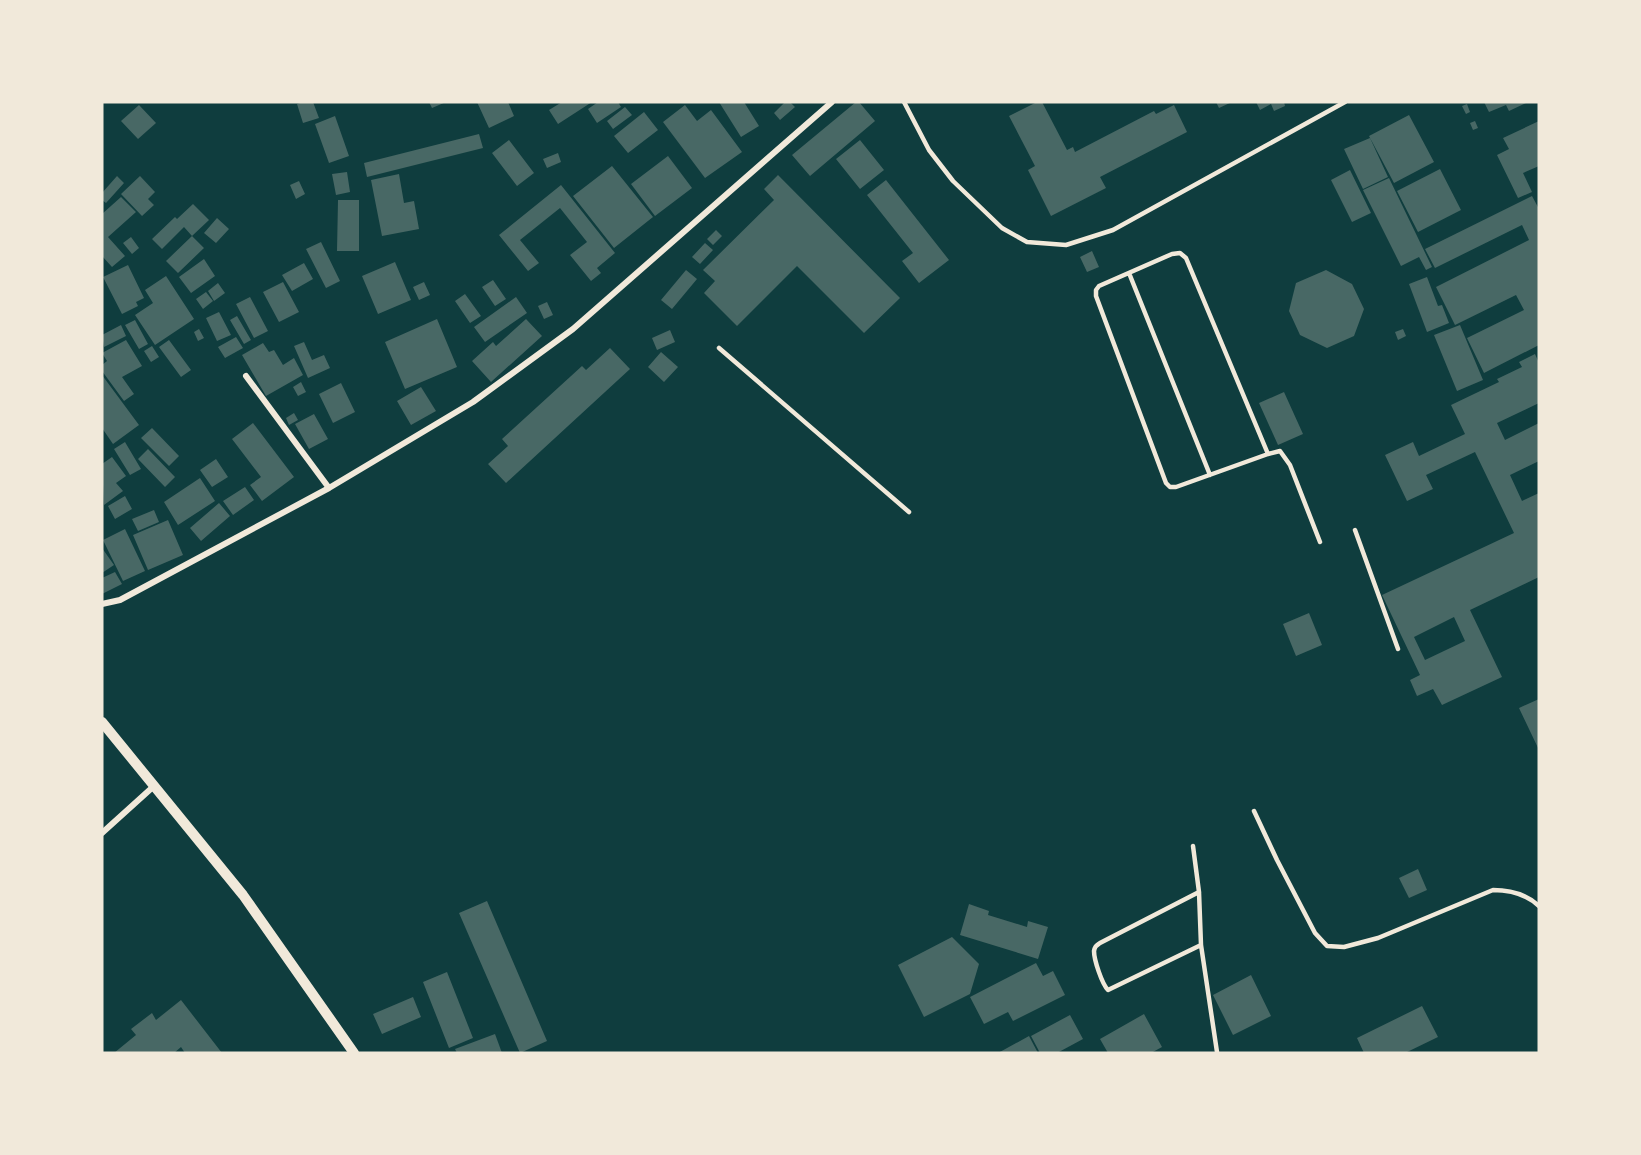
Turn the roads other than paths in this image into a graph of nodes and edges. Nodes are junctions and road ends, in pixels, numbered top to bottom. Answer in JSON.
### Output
{"nodes":[{"id":1,"x":832,"y":102,"type":"edge"},
{"id":2,"x":904,"y":102,"type":"edge"},
{"id":3,"x":1345,"y":102,"type":"edge"},
{"id":4,"x":1129,"y":273,"type":"junction"},
{"id":5,"x":719,"y":348,"type":"dead end"},
{"id":6,"x":246,"y":376,"type":"dead end"},
{"id":7,"x":1268,"y":454,"type":"junction"},
{"id":8,"x":1210,"y":475,"type":"junction"},
{"id":9,"x":329,"y":488,"type":"junction"},
{"id":10,"x":909,"y":512,"type":"dead end"},
{"id":11,"x":1355,"y":530,"type":"dead end"},
{"id":12,"x":1320,"y":542,"type":"dead end"},
{"id":13,"x":102,"y":604,"type":"edge"},
{"id":14,"x":1398,"y":649,"type":"dead end"},
{"id":15,"x":102,"y":722,"type":"edge"},
{"id":16,"x":154,"y":786,"type":"junction"},
{"id":17,"x":1254,"y":811,"type":"dead end"},
{"id":18,"x":102,"y":833,"type":"edge"},
{"id":19,"x":1193,"y":846,"type":"dead end"},
{"id":20,"x":1199,"y":892,"type":"junction"},
{"id":21,"x":1539,"y":906,"type":"edge"},
{"id":22,"x":1201,"y":945,"type":"junction"},
{"id":23,"x":1216,"y":1052,"type":"edge"},
{"id":24,"x":354,"y":1053,"type":"edge"}],
"edges":[{"from":1,"to":9,"type":"street"},
{"from":2,"to":3,"type":"lane"},
{"from":4,"to":7,"type":"lane"},
{"from":4,"to":8,"type":"lane"},
{"from":4,"to":8,"type":"lane"},
{"from":5,"to":10,"type":"lane"},
{"from":6,"to":9,"type":"street"},
{"from":7,"to":8,"type":"lane"},
{"from":7,"to":12,"type":"lane"},
{"from":9,"to":13,"type":"street"},
{"from":11,"to":14,"type":"lane"},
{"from":15,"to":16,"type":"street"},
{"from":16,"to":18,"type":"street"},
{"from":16,"to":24,"type":"street"},
{"from":17,"to":21,"type":"lane"},
{"from":19,"to":20,"type":"lane"},
{"from":20,"to":22,"type":"lane"},
{"from":20,"to":22,"type":"lane"},
{"from":22,"to":23,"type":"lane"}]}
